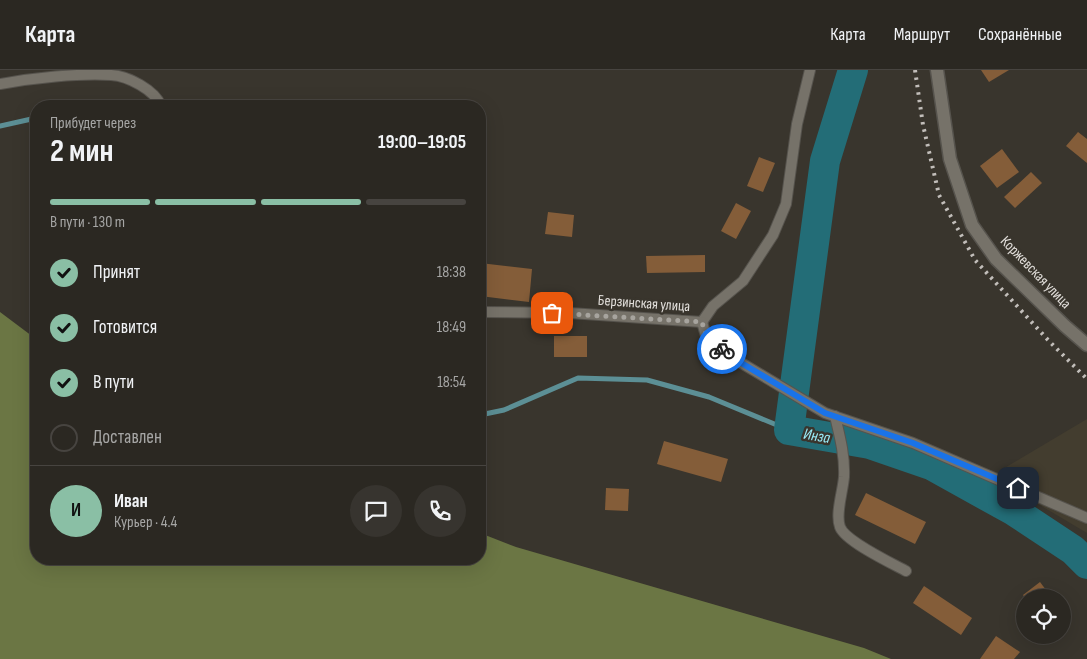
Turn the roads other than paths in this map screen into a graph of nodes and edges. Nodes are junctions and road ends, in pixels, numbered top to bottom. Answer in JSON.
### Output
{"nodes":[{"id":1,"x":810,"y":70,"type":"edge"},
{"id":2,"x":937,"y":70,"type":"edge"},
{"id":3,"x":0,"y":84,"type":"edge"},
{"id":4,"x":159,"y":100,"type":"edge"},
{"id":5,"x":486,"y":312,"type":"edge"},
{"id":6,"x":702,"y":322,"type":"junction"},
{"id":7,"x":1087,"y":345,"type":"edge"},
{"id":8,"x":835,"y":416,"type":"junction"},
{"id":9,"x":1087,"y":518,"type":"edge"},
{"id":10,"x":906,"y":572,"type":"dead end"}],
"edges":[{"from":1,"to":6,"type":"lane","name":"Берзинская улица"},
{"from":2,"to":7,"type":"street","name":"Коржевская улица"},
{"from":3,"to":4,"type":"lane"},
{"from":5,"to":6,"type":"lane","name":"Берзинская улица"},
{"from":6,"to":8,"type":"lane"},
{"from":8,"to":9,"type":"lane"},
{"from":8,"to":10,"type":"lane"}]}
